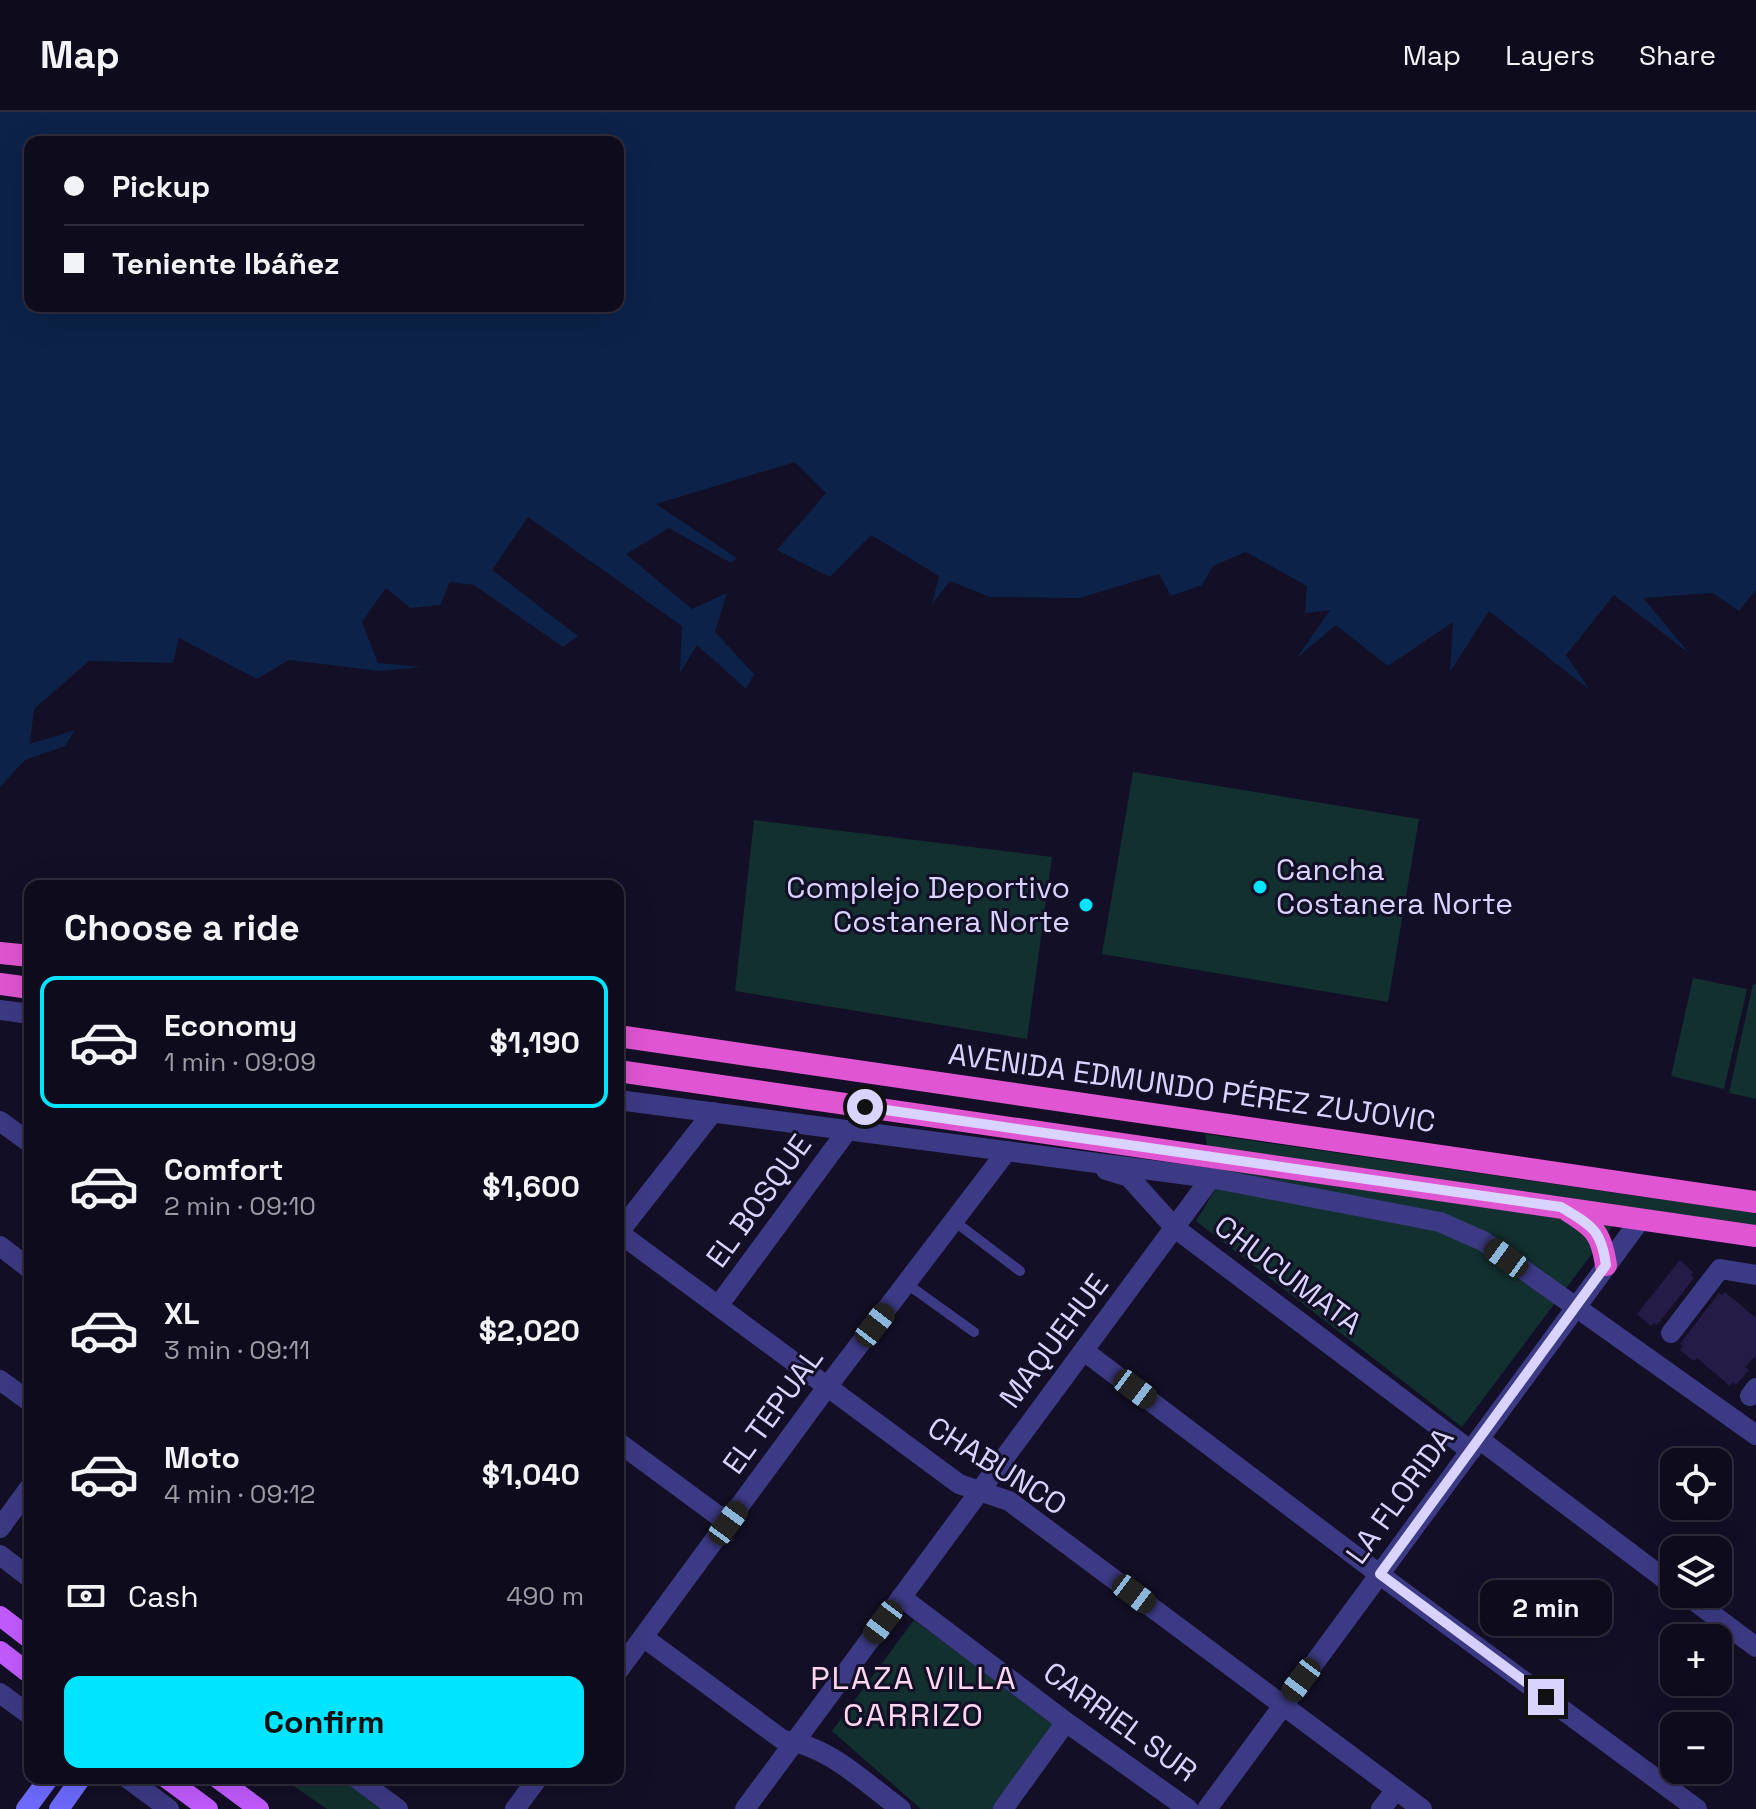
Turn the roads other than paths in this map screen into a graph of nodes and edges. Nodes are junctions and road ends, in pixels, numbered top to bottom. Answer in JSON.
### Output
{"nodes":[{"id":1,"x":0,"y":953,"type":"edge"},
{"id":2,"x":24,"y":955,"type":"edge"},
{"id":3,"x":0,"y":984,"type":"edge"},
{"id":4,"x":24,"y":987,"type":"edge"},
{"id":5,"x":0,"y":1010,"type":"edge"},
{"id":6,"x":24,"y":1013,"type":"edge"},
{"id":7,"x":624,"y":1037,"type":"edge"},
{"id":8,"x":624,"y":1072,"type":"edge"},
{"id":9,"x":624,"y":1101,"type":"edge"},
{"id":10,"x":713,"y":1112,"type":"junction"},
{"id":11,"x":0,"y":1121,"type":"edge"},
{"id":12,"x":847,"y":1131,"type":"junction"},
{"id":13,"x":24,"y":1139,"type":"edge"},
{"id":14,"x":1007,"y":1151,"type":"junction"},
{"id":15,"x":1068,"y":1158,"type":"junction"},
{"id":16,"x":1211,"y":1178,"type":"junction"},
{"id":17,"x":1756,"y":1202,"type":"edge"},
{"id":18,"x":1561,"y":1207,"type":"junction"},
{"id":19,"x":1641,"y":1219,"type":"junction"},
{"id":20,"x":954,"y":1221,"type":"junction"},
{"id":21,"x":624,"y":1224,"type":"edge"},
{"id":22,"x":1175,"y":1228,"type":"junction"},
{"id":23,"x":624,"y":1236,"type":"edge"},
{"id":24,"x":1756,"y":1236,"type":"edge"},
{"id":25,"x":0,"y":1246,"type":"edge"},
{"id":26,"x":24,"y":1264,"type":"edge"},
{"id":27,"x":1606,"y":1265,"type":"junction"},
{"id":28,"x":1020,"y":1271,"type":"dead end"},
{"id":29,"x":1756,"y":1275,"type":"edge"},
{"id":30,"x":907,"y":1284,"type":"junction"},
{"id":31,"x":718,"y":1306,"type":"junction"},
{"id":32,"x":1576,"y":1308,"type":"junction"},
{"id":33,"x":974,"y":1332,"type":"dead end"},
{"id":34,"x":1671,"y":1333,"type":"dead end"},
{"id":35,"x":1084,"y":1351,"type":"junction"},
{"id":36,"x":0,"y":1380,"type":"edge"},
{"id":37,"x":827,"y":1387,"type":"junction"},
{"id":38,"x":24,"y":1398,"type":"edge"},
{"id":39,"x":1756,"y":1435,"type":"edge"},
{"id":40,"x":1475,"y":1445,"type":"junction"},
{"id":41,"x":624,"y":1446,"type":"edge"},
{"id":42,"x":980,"y":1491,"type":"junction"},
{"id":43,"x":24,"y":1495,"type":"edge"},
{"id":44,"x":728,"y":1523,"type":"junction"},
{"id":45,"x":0,"y":1528,"type":"edge"},
{"id":46,"x":0,"y":1555,"type":"edge"},
{"id":47,"x":24,"y":1573,"type":"edge"},
{"id":48,"x":1380,"y":1574,"type":"junction"},
{"id":49,"x":1660,"y":1576,"type":"edge"},
{"id":50,"x":901,"y":1597,"type":"junction"},
{"id":51,"x":1704,"y":1608,"type":"edge"},
{"id":52,"x":0,"y":1616,"type":"edge"},
{"id":53,"x":24,"y":1634,"type":"edge"},
{"id":54,"x":643,"y":1637,"type":"junction"},
{"id":55,"x":1756,"y":1647,"type":"edge"},
{"id":56,"x":0,"y":1651,"type":"edge"},
{"id":57,"x":624,"y":1663,"type":"edge"},
{"id":58,"x":24,"y":1669,"type":"edge"},
{"id":59,"x":0,"y":1693,"type":"edge"},
{"id":60,"x":1284,"y":1704,"type":"junction"},
{"id":61,"x":24,"y":1711,"type":"edge"},
{"id":62,"x":1066,"y":1722,"type":"junction"},
{"id":63,"x":795,"y":1742,"type":"junction"},
{"id":64,"x":45,"y":1784,"type":"edge"},
{"id":65,"x":77,"y":1784,"type":"edge"},
{"id":66,"x":135,"y":1784,"type":"edge"},
{"id":67,"x":174,"y":1784,"type":"edge"},
{"id":68,"x":225,"y":1784,"type":"edge"},
{"id":69,"x":364,"y":1784,"type":"edge"},
{"id":70,"x":534,"y":1784,"type":"edge"},
{"id":71,"x":1396,"y":1790,"type":"junction"},
{"id":72,"x":26,"y":1809,"type":"edge"},
{"id":73,"x":59,"y":1809,"type":"edge"},
{"id":74,"x":169,"y":1809,"type":"edge"},
{"id":75,"x":208,"y":1809,"type":"edge"},
{"id":76,"x":259,"y":1809,"type":"edge"},
{"id":77,"x":398,"y":1809,"type":"edge"},
{"id":78,"x":515,"y":1809,"type":"edge"},
{"id":79,"x":745,"y":1809,"type":"edge"},
{"id":80,"x":901,"y":1809,"type":"edge"},
{"id":81,"x":1003,"y":1809,"type":"edge"},
{"id":82,"x":1188,"y":1809,"type":"edge"},
{"id":83,"x":1207,"y":1809,"type":"edge"},
{"id":84,"x":1381,"y":1809,"type":"edge"},
{"id":85,"x":1422,"y":1809,"type":"edge"},
{"id":86,"x":1697,"y":1809,"type":"edge"}],
"edges":[{"from":1,"to":2,"type":"highway"},
{"from":3,"to":4,"type":"highway"},
{"from":5,"to":6,"type":"street"},
{"from":7,"to":17,"type":"highway","name":"AVENIDA EDMUNDO PÉREZ ZUJOVIC"},
{"from":8,"to":18,"type":"highway"},
{"from":9,"to":10,"type":"street"},
{"from":10,"to":12,"type":"street"},
{"from":10,"to":21,"type":"street"},
{"from":11,"to":13,"type":"street"},
{"from":12,"to":14,"type":"street"},
{"from":12,"to":31,"type":"street","name":"EL BOSQUE"},
{"from":14,"to":15,"type":"street"},
{"from":14,"to":20,"type":"street","name":"EL TEPUAL"},
{"from":15,"to":16,"type":"street"},
{"from":15,"to":22,"type":"street","name":"CHUCUMATA"},
{"from":16,"to":22,"type":"street","name":"MAQUEHUE"},
{"from":16,"to":32,"type":"street"},
{"from":18,"to":19,"type":"highway"},
{"from":18,"to":27,"type":"highway"},
{"from":19,"to":24,"type":"highway"},
{"from":19,"to":27,"type":"street","name":"LA FLORIDA"},
{"from":20,"to":28,"type":"lane"},
{"from":20,"to":30,"type":"street","name":"EL TEPUAL"},
{"from":22,"to":35,"type":"street","name":"MAQUEHUE"},
{"from":22,"to":40,"type":"street","name":"CHUCUMATA"},
{"from":23,"to":31,"type":"street","name":"CHABUNCO"},
{"from":25,"to":26,"type":"street"},
{"from":27,"to":32,"type":"street","name":"LA FLORIDA"},
{"from":29,"to":34,"type":"street"},
{"from":30,"to":33,"type":"lane"},
{"from":30,"to":37,"type":"street","name":"EL TEPUAL"},
{"from":31,"to":37,"type":"street","name":"CHABUNCO"},
{"from":32,"to":39,"type":"street"},
{"from":32,"to":40,"type":"street","name":"LA FLORIDA"},
{"from":35,"to":42,"type":"street","name":"MAQUEHUE"},
{"from":35,"to":48,"type":"street"},
{"from":36,"to":38,"type":"street"},
{"from":37,"to":42,"type":"street","name":"CHABUNCO"},
{"from":37,"to":44,"type":"street","name":"EL TEPUAL"},
{"from":40,"to":48,"type":"street","name":"LA FLORIDA"},
{"from":40,"to":49,"type":"street","name":"CHUCUMATA"},
{"from":41,"to":44,"type":"street"},
{"from":42,"to":50,"type":"street","name":"MAQUEHUE"},
{"from":42,"to":60,"type":"street","name":"CHABUNCO"},
{"from":43,"to":45,"type":"street"},
{"from":44,"to":54,"type":"street","name":"EL TEPUAL"},
{"from":46,"to":47,"type":"street"},
{"from":48,"to":60,"type":"street","name":"LA FLORIDA"},
{"from":48,"to":86,"type":"street"},
{"from":50,"to":62,"type":"street","name":"CARRIEL SUR"},
{"from":50,"to":63,"type":"street","name":"MAQUEHUE"},
{"from":51,"to":55,"type":"street"},
{"from":52,"to":53,"type":"main road"},
{"from":54,"to":57,"type":"street","name":"EL TEPUAL"},
{"from":54,"to":63,"type":"street"},
{"from":56,"to":58,"type":"main road"},
{"from":59,"to":61,"type":"street"},
{"from":60,"to":71,"type":"street","name":"CHABUNCO"},
{"from":60,"to":83,"type":"street","name":"LA FLORIDA"},
{"from":62,"to":81,"type":"street"},
{"from":62,"to":82,"type":"street","name":"CARRIEL SUR"},
{"from":63,"to":79,"type":"street","name":"MAQUEHUE"},
{"from":63,"to":80,"type":"street"},
{"from":64,"to":72,"type":"main road"},
{"from":65,"to":73,"type":"main road"},
{"from":66,"to":74,"type":"street"},
{"from":67,"to":75,"type":"main road"},
{"from":68,"to":76,"type":"main road"},
{"from":69,"to":77,"type":"street"},
{"from":70,"to":78,"type":"street"},
{"from":71,"to":84,"type":"street"},
{"from":71,"to":85,"type":"street","name":"CHABUNCO"}]}
